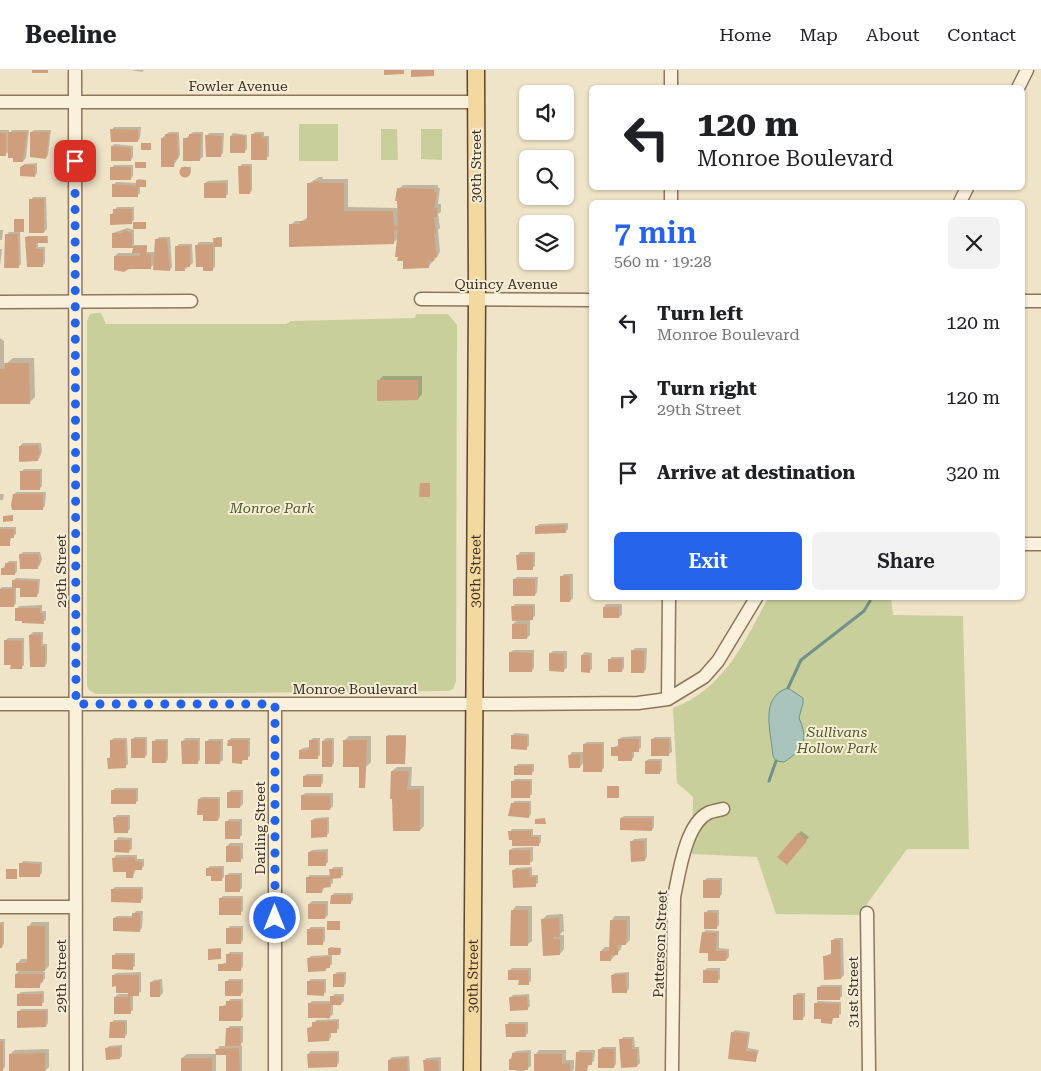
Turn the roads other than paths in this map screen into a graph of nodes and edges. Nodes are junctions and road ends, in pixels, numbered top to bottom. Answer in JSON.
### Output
{"nodes":[{"id":1,"x":75,"y":70,"type":"edge"},
{"id":2,"x":476,"y":70,"type":"edge"},
{"id":3,"x":671,"y":70,"type":"edge"},
{"id":4,"x":1027,"y":70,"type":"edge"},
{"id":5,"x":671,"y":85,"type":"edge"},
{"id":6,"x":1020,"y":85,"type":"edge"},
{"id":7,"x":0,"y":102,"type":"edge"},
{"id":8,"x":75,"y":102,"type":"junction"},
{"id":9,"x":476,"y":102,"type":"junction"},
{"id":10,"x":477,"y":298,"type":"junction"},
{"id":11,"x":421,"y":299,"type":"dead end"},
{"id":12,"x":589,"y":300,"type":"edge"},
{"id":13,"x":191,"y":301,"type":"dead end"},
{"id":14,"x":1025,"y":301,"type":"edge"},
{"id":15,"x":1041,"y":301,"type":"edge"},
{"id":16,"x":0,"y":302,"type":"edge"},
{"id":17,"x":76,"y":302,"type":"junction"},
{"id":18,"x":1025,"y":544,"type":"edge"},
{"id":19,"x":1041,"y":544,"type":"edge"},
{"id":20,"x":669,"y":600,"type":"edge"},
{"id":21,"x":755,"y":600,"type":"edge"},
{"id":22,"x":668,"y":699,"type":"junction"},
{"id":23,"x":0,"y":704,"type":"edge"},
{"id":24,"x":76,"y":704,"type":"junction"},
{"id":25,"x":275,"y":704,"type":"junction"},
{"id":26,"x":473,"y":704,"type":"junction"},
{"id":27,"x":724,"y":809,"type":"dead end"},
{"id":28,"x":0,"y":907,"type":"edge"},
{"id":29,"x":76,"y":907,"type":"junction"},
{"id":30,"x":868,"y":913,"type":"dead end"},
{"id":31,"x":76,"y":1071,"type":"edge"},
{"id":32,"x":275,"y":1071,"type":"edge"},
{"id":33,"x":472,"y":1071,"type":"edge"},
{"id":34,"x":672,"y":1071,"type":"edge"},
{"id":35,"x":869,"y":1071,"type":"edge"}],
"edges":[{"from":1,"to":8,"type":"street","name":"29th Street"},
{"from":2,"to":9,"type":"main road","name":"30th Street"},
{"from":3,"to":5,"type":"street"},
{"from":4,"to":6,"type":"street"},
{"from":7,"to":8,"type":"street","name":"Fowler Avenue"},
{"from":8,"to":9,"type":"street","name":"Fowler Avenue"},
{"from":8,"to":17,"type":"street","name":"29th Street"},
{"from":9,"to":10,"type":"main road","name":"30th Street"},
{"from":10,"to":11,"type":"street","name":"Quincy Avenue"},
{"from":10,"to":12,"type":"street","name":"Quincy Avenue"},
{"from":10,"to":26,"type":"main road","name":"30th Street"},
{"from":13,"to":17,"type":"street"},
{"from":14,"to":15,"type":"street"},
{"from":16,"to":17,"type":"street"},
{"from":17,"to":24,"type":"street","name":"29th Street"},
{"from":18,"to":19,"type":"street"},
{"from":20,"to":22,"type":"street"},
{"from":21,"to":22,"type":"street","name":"Monroe Boulevard"},
{"from":22,"to":26,"type":"street","name":"Monroe Boulevard"},
{"from":23,"to":24,"type":"street","name":"Monroe Boulevard"},
{"from":24,"to":25,"type":"street","name":"Monroe Boulevard"},
{"from":24,"to":29,"type":"street","name":"29th Street"},
{"from":25,"to":26,"type":"street","name":"Monroe Boulevard"},
{"from":25,"to":32,"type":"street","name":"Darling Street"},
{"from":26,"to":33,"type":"main road","name":"30th Street"},
{"from":27,"to":34,"type":"street","name":"Patterson Street"},
{"from":28,"to":29,"type":"street"},
{"from":29,"to":31,"type":"street","name":"29th Street"},
{"from":30,"to":35,"type":"street","name":"31st Street"}]}
